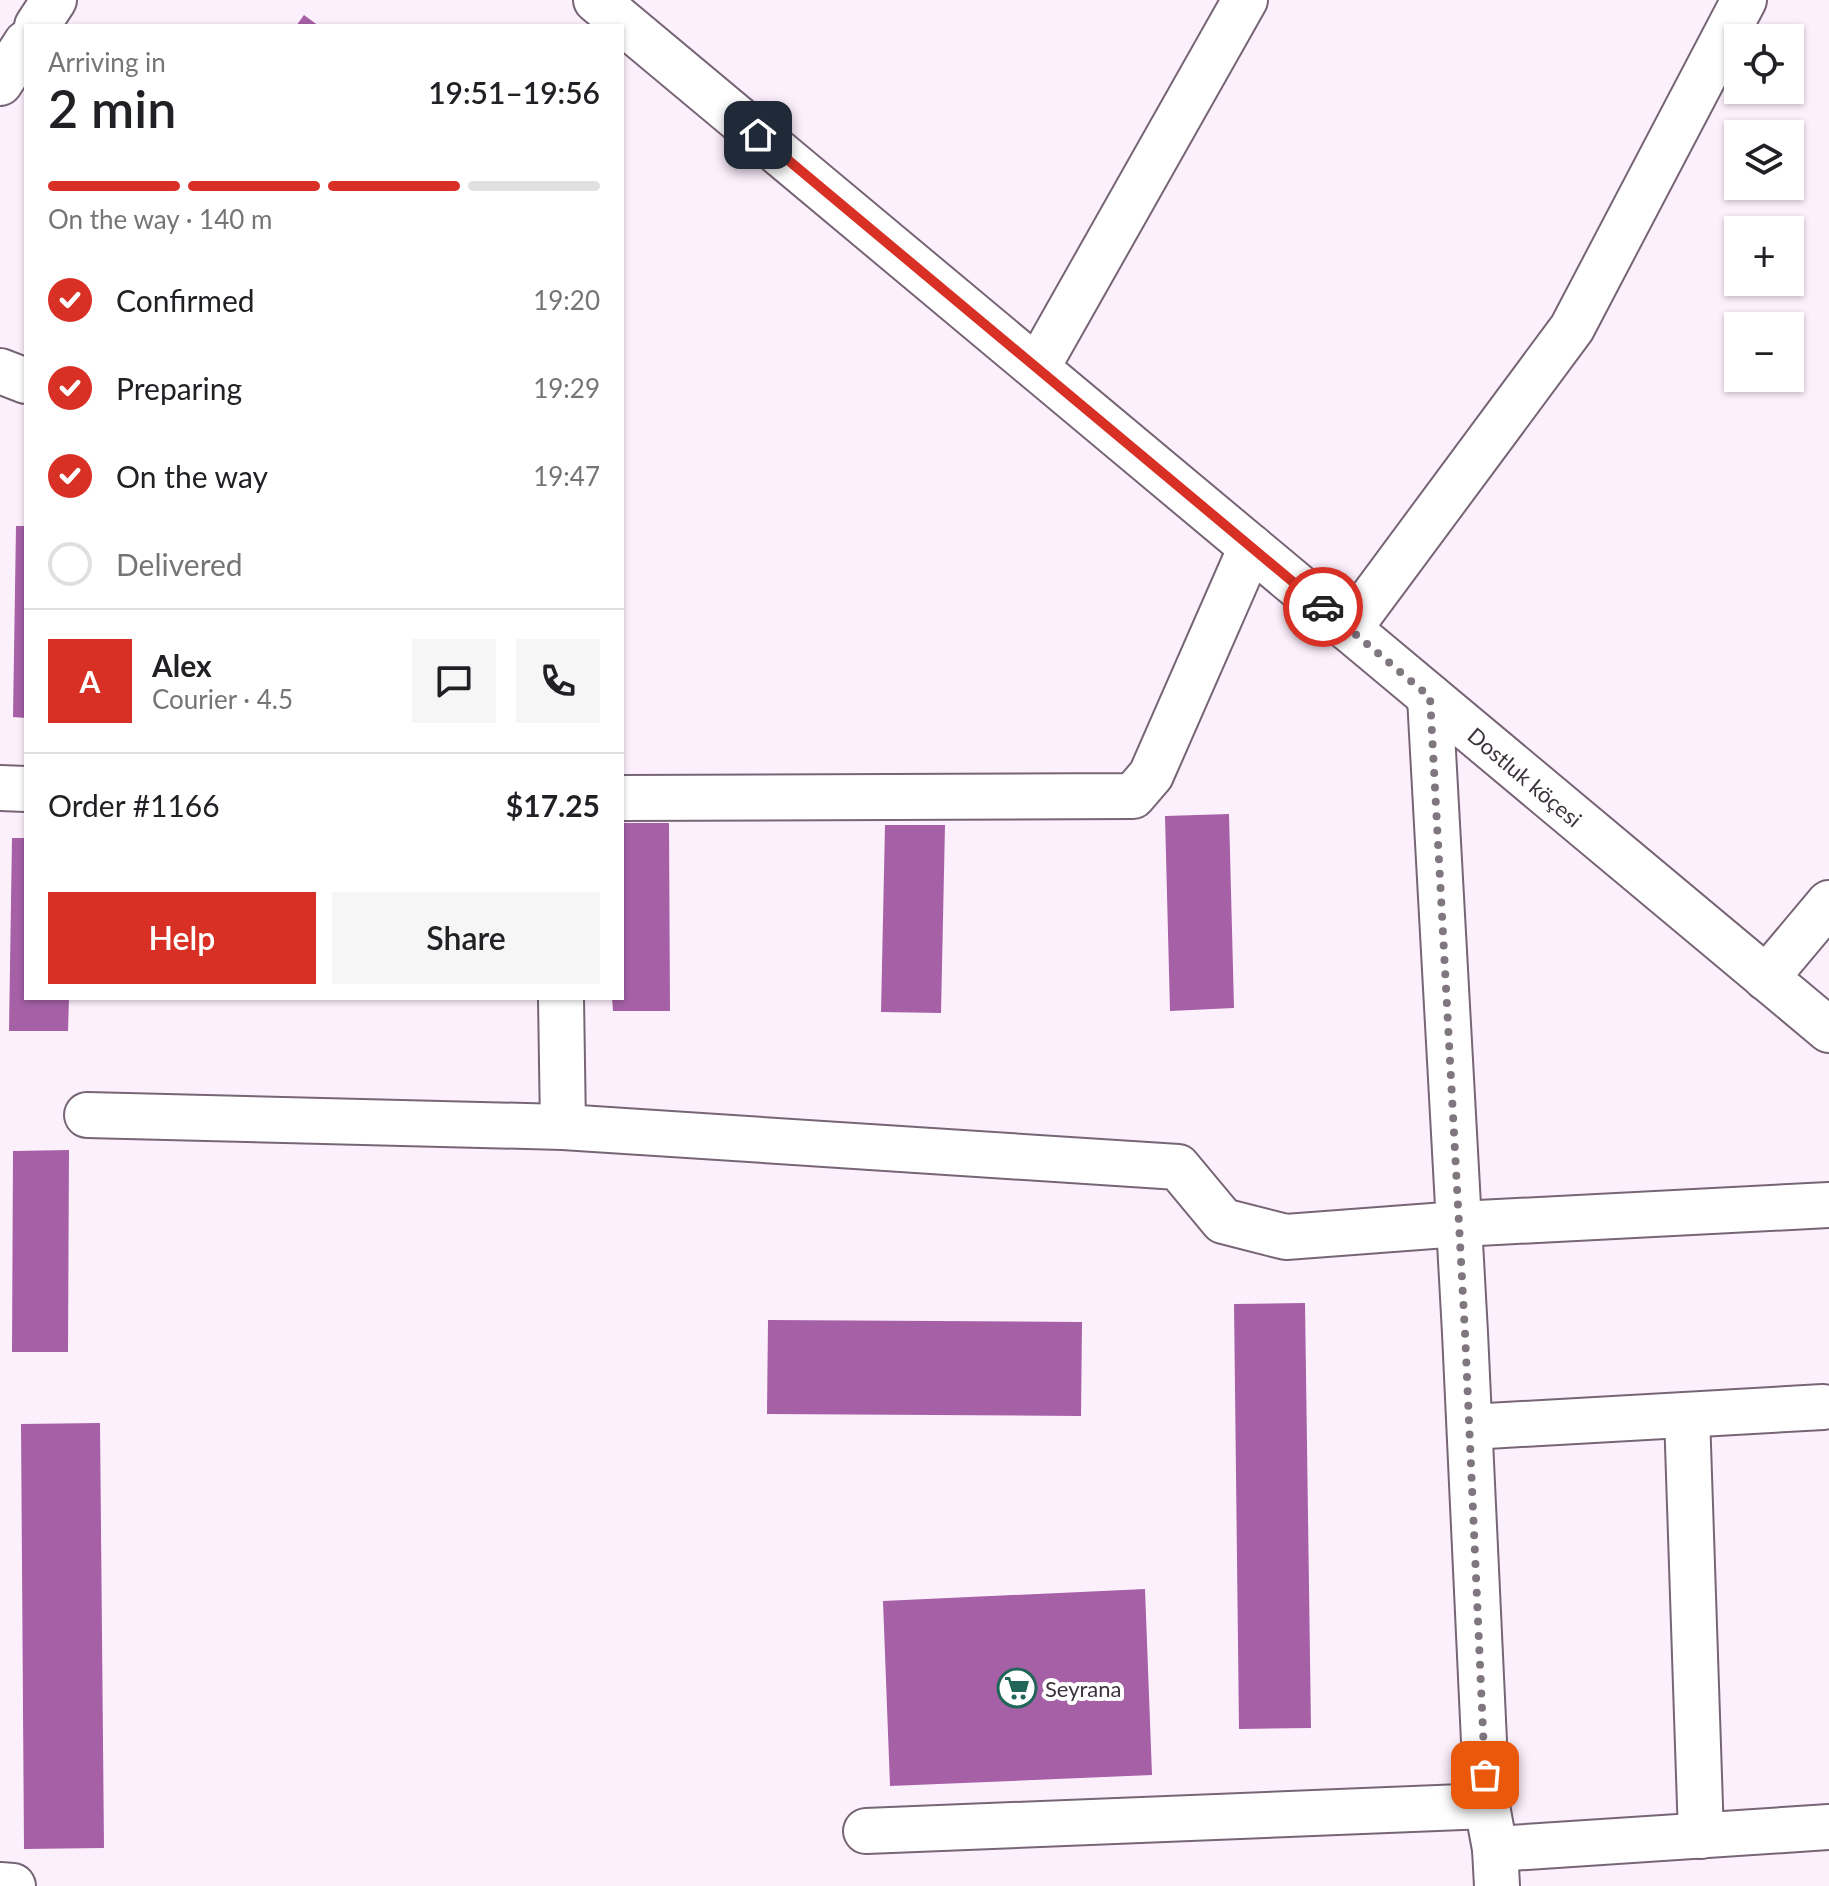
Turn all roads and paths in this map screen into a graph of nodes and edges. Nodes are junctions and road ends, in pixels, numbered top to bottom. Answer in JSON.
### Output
{"nodes":[{"id":1,"x":54,"y":0,"type":"edge"},
{"id":2,"x":1245,"y":0,"type":"edge"},
{"id":3,"x":1744,"y":0,"type":"edge"},
{"id":4,"x":614,"y":11,"type":"edge"},
{"id":5,"x":38,"y":24,"type":"edge"},
{"id":6,"x":24,"y":46,"type":"edge"},
{"id":7,"x":0,"y":83,"type":"edge"},
{"id":8,"x":1037,"y":368,"type":"junction"},
{"id":9,"x":0,"y":371,"type":"edge"},
{"id":10,"x":24,"y":380,"type":"edge"},
{"id":11,"x":1251,"y":547,"type":"junction"},
{"id":12,"x":1349,"y":629,"type":"junction"},
{"id":13,"x":1430,"y":697,"type":"junction"},
{"id":14,"x":0,"y":788,"type":"edge"},
{"id":15,"x":24,"y":789,"type":"edge"},
{"id":16,"x":624,"y":798,"type":"edge"},
{"id":17,"x":1829,"y":903,"type":"edge"},
{"id":18,"x":1766,"y":978,"type":"junction"},
{"id":19,"x":561,"y":1000,"type":"edge"},
{"id":20,"x":1829,"y":1030,"type":"edge"},
{"id":21,"x":87,"y":1115,"type":"dead end"},
{"id":22,"x":563,"y":1127,"type":"junction"},
{"id":23,"x":1829,"y":1205,"type":"edge"},
{"id":24,"x":1459,"y":1224,"type":"junction"},
{"id":25,"x":1823,"y":1407,"type":"dead end"},
{"id":26,"x":1687,"y":1415,"type":"junction"},
{"id":27,"x":1470,"y":1427,"type":"junction"},
{"id":28,"x":1487,"y":1806,"type":"junction"},
{"id":29,"x":1829,"y":1827,"type":"edge"},
{"id":30,"x":866,"y":1831,"type":"dead end"},
{"id":31,"x":1701,"y":1836,"type":"junction"},
{"id":32,"x":1496,"y":1868,"type":"edge"},
{"id":33,"x":0,"y":1885,"type":"edge"},
{"id":34,"x":13,"y":1886,"type":"edge"}],
"edges":[{"from":1,"to":5,"type":"street"},
{"from":2,"to":8,"type":"street"},
{"from":3,"to":12,"type":"street"},
{"from":4,"to":8,"type":"street","name":"Dostluk köçesi"},
{"from":6,"to":7,"type":"street"},
{"from":8,"to":11,"type":"street","name":"Dostluk köçesi"},
{"from":9,"to":10,"type":"street"},
{"from":11,"to":12,"type":"street","name":"Dostluk köçesi"},
{"from":11,"to":16,"type":"street"},
{"from":12,"to":13,"type":"street","name":"Dostluk köçesi"},
{"from":13,"to":18,"type":"street","name":"Dostluk köçesi"},
{"from":13,"to":24,"type":"street"},
{"from":14,"to":15,"type":"street"},
{"from":17,"to":18,"type":"street"},
{"from":18,"to":20,"type":"street","name":"Dostluk köçesi"},
{"from":19,"to":22,"type":"street"},
{"from":21,"to":22,"type":"street"},
{"from":22,"to":24,"type":"street"},
{"from":23,"to":24,"type":"street"},
{"from":24,"to":27,"type":"street"},
{"from":25,"to":26,"type":"street"},
{"from":26,"to":27,"type":"street"},
{"from":26,"to":31,"type":"street"},
{"from":27,"to":28,"type":"street"},
{"from":28,"to":30,"type":"street"},
{"from":28,"to":32,"type":"street"},
{"from":29,"to":31,"type":"street"},
{"from":31,"to":32,"type":"street"},
{"from":33,"to":34,"type":"street"}]}
